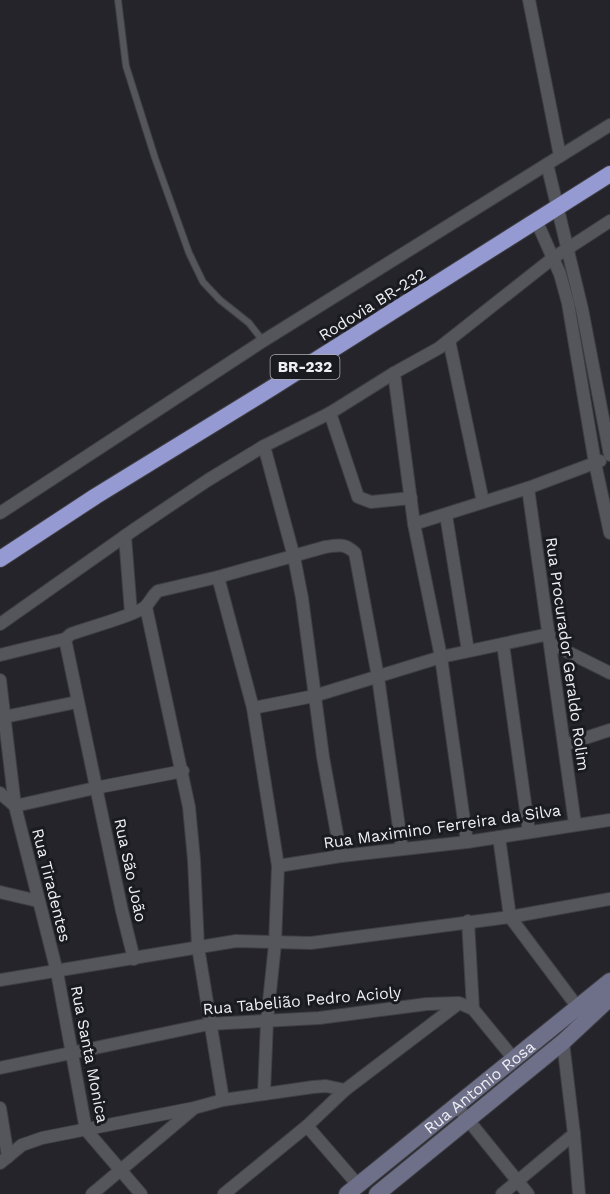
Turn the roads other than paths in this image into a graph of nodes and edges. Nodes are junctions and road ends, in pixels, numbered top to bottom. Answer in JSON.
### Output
{"nodes":[{"id":1,"x":118,"y":0,"type":"edge"},
{"id":2,"x":528,"y":0,"type":"edge"},
{"id":3,"x":610,"y":125,"type":"edge"},
{"id":4,"x":560,"y":156,"type":"junction"},
{"id":5,"x":547,"y":164,"type":"junction"},
{"id":6,"x":610,"y":174,"type":"edge"},
{"id":7,"x":557,"y":207,"type":"junction"},
{"id":8,"x":536,"y":220,"type":"junction"},
{"id":9,"x":610,"y":221,"type":"edge"},
{"id":10,"x":567,"y":248,"type":"junction"},
{"id":11,"x":553,"y":258,"type":"junction"},
{"id":12,"x":449,"y":340,"type":"junction"},
{"id":13,"x":263,"y":341,"type":"junction"},
{"id":14,"x":394,"y":373,"type":"junction"},
{"id":15,"x":330,"y":412,"type":"junction"},
{"id":16,"x":264,"y":446,"type":"junction"},
{"id":17,"x":610,"y":457,"type":"edge"},
{"id":18,"x":595,"y":463,"type":"junction"},
{"id":19,"x":528,"y":488,"type":"junction"},
{"id":20,"x":411,"y":498,"type":"junction"},
{"id":21,"x":483,"y":502,"type":"junction"},
{"id":22,"x":0,"y":513,"type":"edge"},
{"id":23,"x":446,"y":515,"type":"junction"},
{"id":24,"x":414,"y":524,"type":"junction"},
{"id":25,"x":610,"y":533,"type":"edge"},
{"id":26,"x":125,"y":536,"type":"junction"},
{"id":27,"x":294,"y":557,"type":"junction"},
{"id":28,"x":0,"y":559,"type":"edge"},
{"id":29,"x":218,"y":577,"type":"junction"},
{"id":30,"x":146,"y":607,"type":"junction"},
{"id":31,"x":130,"y":613,"type":"junction"},
{"id":32,"x":0,"y":624,"type":"edge"},
{"id":33,"x":65,"y":639,"type":"junction"},
{"id":34,"x":550,"y":639,"type":"junction"},
{"id":35,"x":503,"y":644,"type":"junction"},
{"id":36,"x":468,"y":651,"type":"junction"},
{"id":37,"x":0,"y":655,"type":"edge"},
{"id":38,"x":441,"y":657,"type":"junction"},
{"id":39,"x":610,"y":673,"type":"edge"},
{"id":40,"x":378,"y":677,"type":"junction"},
{"id":41,"x":0,"y":680,"type":"edge"},
{"id":42,"x":314,"y":696,"type":"junction"},
{"id":43,"x":77,"y":702,"type":"junction"},
{"id":44,"x":253,"y":708,"type":"junction"},
{"id":45,"x":2,"y":717,"type":"edge"},
{"id":46,"x":610,"y":730,"type":"edge"},
{"id":47,"x":564,"y":746,"type":"junction"},
{"id":48,"x":183,"y":771,"type":"junction"},
{"id":49,"x":95,"y":788,"type":"junction"},
{"id":50,"x":0,"y":793,"type":"edge"},
{"id":51,"x":15,"y":806,"type":"junction"},
{"id":52,"x":610,"y":820,"type":"edge"},
{"id":53,"x":575,"y":825,"type":"junction"},
{"id":54,"x":529,"y":832,"type":"junction"},
{"id":55,"x":499,"y":837,"type":"junction"},
{"id":56,"x":467,"y":842,"type":"junction"},
{"id":57,"x":402,"y":849,"type":"junction"},
{"id":58,"x":341,"y":856,"type":"junction"},
{"id":59,"x":278,"y":866,"type":"junction"},
{"id":60,"x":0,"y":892,"type":"edge"},
{"id":61,"x":610,"y":899,"type":"edge"},
{"id":62,"x":38,"y":901,"type":"junction"},
{"id":63,"x":510,"y":917,"type":"junction"},
{"id":64,"x":468,"y":921,"type":"junction"},
{"id":65,"x":275,"y":944,"type":"junction"},
{"id":66,"x":198,"y":947,"type":"junction"},
{"id":67,"x":134,"y":959,"type":"junction"},
{"id":68,"x":57,"y":972,"type":"junction"},
{"id":69,"x":0,"y":980,"type":"edge"},
{"id":70,"x":610,"y":981,"type":"edge"},
{"id":71,"x":610,"y":998,"type":"edge"},
{"id":72,"x":459,"y":1003,"type":"junction"},
{"id":73,"x":474,"y":1009,"type":"junction"},
{"id":74,"x":582,"y":1014,"type":"junction"},
{"id":75,"x":267,"y":1021,"type":"junction"},
{"id":76,"x":209,"y":1024,"type":"junction"},
{"id":77,"x":563,"y":1042,"type":"junction"},
{"id":78,"x":72,"y":1053,"type":"junction"},
{"id":79,"x":514,"y":1059,"type":"junction"},
{"id":80,"x":0,"y":1068,"type":"edge"},
{"id":81,"x":345,"y":1090,"type":"junction"},
{"id":82,"x":264,"y":1094,"type":"junction"},
{"id":83,"x":223,"y":1100,"type":"junction"},
{"id":84,"x":456,"y":1105,"type":"junction"},
{"id":85,"x":0,"y":1108,"type":"edge"},
{"id":86,"x":194,"y":1108,"type":"junction"},
{"id":87,"x":467,"y":1120,"type":"junction"},
{"id":88,"x":307,"y":1126,"type":"junction"},
{"id":89,"x":86,"y":1130,"type":"junction"},
{"id":90,"x":574,"y":1134,"type":"junction"},
{"id":91,"x":4,"y":1160,"type":"edge"},
{"id":92,"x":121,"y":1170,"type":"junction"},
{"id":93,"x":518,"y":1181,"type":"junction"},
{"id":94,"x":352,"y":1189,"type":"edge"},
{"id":95,"x":92,"y":1194,"type":"edge"},
{"id":96,"x":141,"y":1194,"type":"edge"},
{"id":97,"x":224,"y":1194,"type":"edge"},
{"id":98,"x":377,"y":1194,"type":"edge"},
{"id":99,"x":502,"y":1194,"type":"edge"},
{"id":100,"x":528,"y":1194,"type":"edge"},
{"id":101,"x":579,"y":1194,"type":"edge"}],
"edges":[{"from":1,"to":13,"type":"lane"},
{"from":2,"to":4,"type":"street"},
{"from":3,"to":4,"type":"street"},
{"from":4,"to":5,"type":"street"},
{"from":5,"to":7,"type":"street"},
{"from":5,"to":13,"type":"street"},
{"from":6,"to":7,"type":"highway","name":"Rodovia BR-232","number":"BR-232"},
{"from":7,"to":8,"type":"highway","name":"Rodovia BR-232","number":"BR-232"},
{"from":7,"to":10,"type":"street"},
{"from":8,"to":11,"type":"street"},
{"from":8,"to":28,"type":"highway","name":"Rodovia BR-232","number":"BR-232"},
{"from":9,"to":10,"type":"street"},
{"from":10,"to":11,"type":"street"},
{"from":10,"to":17,"type":"street"},
{"from":11,"to":12,"type":"street"},
{"from":11,"to":18,"type":"street"},
{"from":12,"to":14,"type":"street"},
{"from":12,"to":21,"type":"street"},
{"from":13,"to":22,"type":"street"},
{"from":14,"to":15,"type":"street"},
{"from":14,"to":20,"type":"street"},
{"from":15,"to":16,"type":"street"},
{"from":15,"to":20,"type":"street"},
{"from":16,"to":26,"type":"street"},
{"from":16,"to":27,"type":"street"},
{"from":17,"to":18,"type":"street"},
{"from":18,"to":19,"type":"street"},
{"from":18,"to":25,"type":"street"},
{"from":19,"to":21,"type":"street"},
{"from":19,"to":34,"type":"street","name":"Rua Procurador Geraldo Rolim"},
{"from":20,"to":24,"type":"street"},
{"from":21,"to":23,"type":"street"},
{"from":23,"to":24,"type":"street"},
{"from":23,"to":36,"type":"street"},
{"from":24,"to":38,"type":"street"},
{"from":26,"to":31,"type":"street"},
{"from":26,"to":32,"type":"street"},
{"from":27,"to":29,"type":"street"},
{"from":27,"to":40,"type":"street"},
{"from":27,"to":42,"type":"street"},
{"from":29,"to":30,"type":"street"},
{"from":29,"to":44,"type":"street"},
{"from":30,"to":31,"type":"street"},
{"from":30,"to":48,"type":"street"},
{"from":31,"to":33,"type":"street"},
{"from":33,"to":37,"type":"street"},
{"from":33,"to":43,"type":"street","name":"Rua São João"},
{"from":34,"to":35,"type":"street"},
{"from":34,"to":39,"type":"street"},
{"from":34,"to":47,"type":"street","name":"Rua Procurador Geraldo Rolim"},
{"from":35,"to":36,"type":"street"},
{"from":35,"to":54,"type":"street"},
{"from":36,"to":38,"type":"street"},
{"from":38,"to":40,"type":"street"},
{"from":38,"to":56,"type":"street"},
{"from":40,"to":42,"type":"street"},
{"from":40,"to":57,"type":"street"},
{"from":41,"to":45,"type":"street","name":"Rua Tiradentes"},
{"from":42,"to":44,"type":"street"},
{"from":42,"to":58,"type":"street"},
{"from":43,"to":45,"type":"street"},
{"from":43,"to":49,"type":"street","name":"Rua São João"},
{"from":44,"to":59,"type":"street"},
{"from":45,"to":51,"type":"street","name":"Rua Tiradentes"},
{"from":46,"to":47,"type":"street"},
{"from":47,"to":53,"type":"street","name":"Rua Procurador Geraldo Rolim"},
{"from":48,"to":49,"type":"street"},
{"from":48,"to":66,"type":"street"},
{"from":49,"to":51,"type":"street"},
{"from":49,"to":67,"type":"street","name":"Rua São João"},
{"from":50,"to":51,"type":"street"},
{"from":51,"to":62,"type":"street","name":"Rua Tiradentes"},
{"from":52,"to":53,"type":"street","name":"Rua Maximino Ferreira da Silva"},
{"from":53,"to":54,"type":"street","name":"Rua Maximino Ferreira da Silva"},
{"from":54,"to":55,"type":"street","name":"Rua Maximino Ferreira da Silva"},
{"from":55,"to":56,"type":"street","name":"Rua Maximino Ferreira da Silva"},
{"from":55,"to":63,"type":"street"},
{"from":56,"to":57,"type":"street","name":"Rua Maximino Ferreira da Silva"},
{"from":57,"to":58,"type":"street","name":"Rua Maximino Ferreira da Silva"},
{"from":58,"to":59,"type":"street","name":"Rua Maximino Ferreira da Silva"},
{"from":59,"to":65,"type":"street"},
{"from":60,"to":62,"type":"street"},
{"from":61,"to":63,"type":"street"},
{"from":62,"to":68,"type":"street","name":"Rua Tiradentes"},
{"from":63,"to":64,"type":"street"},
{"from":63,"to":74,"type":"street"},
{"from":64,"to":65,"type":"street"},
{"from":64,"to":73,"type":"street"},
{"from":65,"to":66,"type":"street"},
{"from":65,"to":75,"type":"street"},
{"from":66,"to":67,"type":"street"},
{"from":66,"to":76,"type":"street"},
{"from":67,"to":68,"type":"street"},
{"from":68,"to":69,"type":"street"},
{"from":68,"to":78,"type":"street","name":"Rua Santa Monica"},
{"from":70,"to":74,"type":"main road","name":"Rua Antonio Rosa"},
{"from":71,"to":74,"type":"main road","name":"Rua Antonio Rosa"},
{"from":72,"to":73,"type":"street","name":"Rua Tabelião Pedro Acioly"},
{"from":72,"to":75,"type":"street","name":"Rua Tabelião Pedro Acioly"},
{"from":72,"to":81,"type":"street"},
{"from":73,"to":79,"type":"street","name":"Rua Tabelião Pedro Acioly"},
{"from":74,"to":77,"type":"main road","name":"Rua Antonio Rosa"},
{"from":74,"to":79,"type":"main road","name":"Rua Antonio Rosa"},
{"from":75,"to":76,"type":"street","name":"Rua Tabelião Pedro Acioly"},
{"from":75,"to":82,"type":"street"},
{"from":76,"to":78,"type":"street","name":"Rua Tabelião Pedro Acioly"},
{"from":76,"to":83,"type":"street"},
{"from":77,"to":87,"type":"main road","name":"Rua Antonio Rosa"},
{"from":77,"to":90,"type":"street"},
{"from":78,"to":80,"type":"street","name":"Rua Tabelião Pedro Acioly"},
{"from":78,"to":89,"type":"street","name":"Rua Santa Monica"},
{"from":79,"to":84,"type":"main road","name":"Rua Antonio Rosa"},
{"from":81,"to":82,"type":"street"},
{"from":81,"to":88,"type":"street"},
{"from":82,"to":83,"type":"street"},
{"from":83,"to":86,"type":"street"},
{"from":84,"to":87,"type":"street"},
{"from":84,"to":94,"type":"main road","name":"Rua Antonio Rosa"},
{"from":85,"to":91,"type":"street"},
{"from":86,"to":89,"type":"street"},
{"from":86,"to":92,"type":"street"},
{"from":87,"to":93,"type":"street"},
{"from":87,"to":98,"type":"main road","name":"Rua Antonio Rosa"},
{"from":88,"to":94,"type":"street"},
{"from":88,"to":97,"type":"street"},
{"from":89,"to":91,"type":"street"},
{"from":89,"to":92,"type":"street","name":"Rua Santa Monica"},
{"from":90,"to":93,"type":"street"},
{"from":90,"to":101,"type":"street"},
{"from":92,"to":95,"type":"street"},
{"from":92,"to":96,"type":"street","name":"Rua Santa Monica"},
{"from":93,"to":99,"type":"street"},
{"from":93,"to":100,"type":"street"}]}
